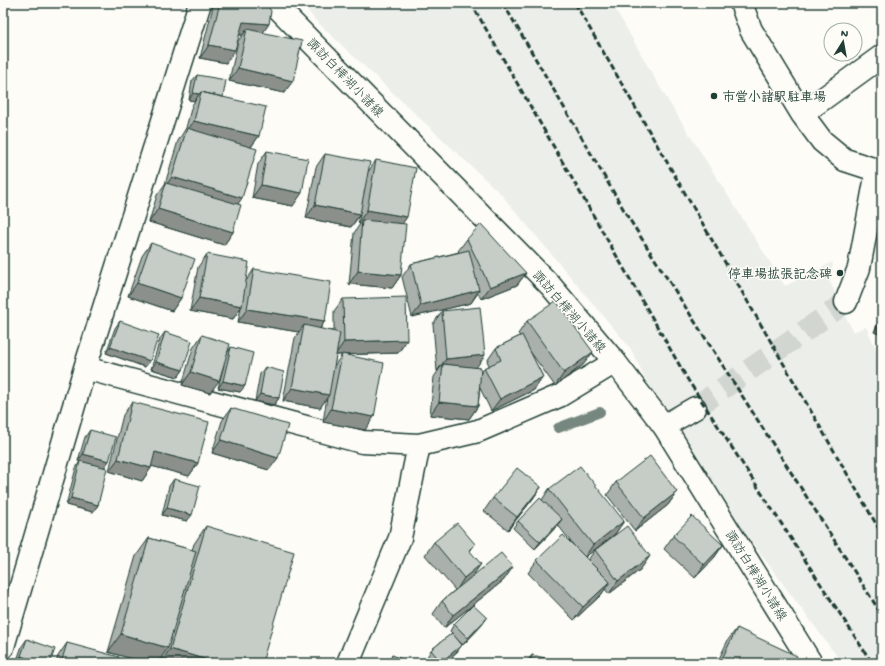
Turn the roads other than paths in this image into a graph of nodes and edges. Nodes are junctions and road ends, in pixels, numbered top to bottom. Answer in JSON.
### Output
{"nodes":[{"id":1,"x":200,"y":3,"type":"edge"},
{"id":2,"x":273,"y":3,"type":"edge"},
{"id":3,"x":741,"y":3,"type":"edge"},
{"id":4,"x":882,"y":56,"type":"edge"},
{"id":5,"x":802,"y":114,"type":"junction"},
{"id":6,"x":880,"y":172,"type":"edge"},
{"id":7,"x":846,"y":302,"type":"tunnel mouth"},
{"id":8,"x":615,"y":362,"type":"junction"},
{"id":9,"x":85,"y":368,"type":"junction"},
{"id":10,"x":695,"y":408,"type":"tunnel mouth"},
{"id":11,"x":664,"y":426,"type":"junction"},
{"id":12,"x":419,"y":446,"type":"junction"},
{"id":13,"x":7,"y":622,"type":"edge"},
{"id":14,"x":3,"y":647,"type":"edge"},
{"id":15,"x":348,"y":663,"type":"edge"},
{"id":16,"x":811,"y":663,"type":"edge"}],
"edges":[{"from":1,"to":9,"type":"street"},
{"from":2,"to":8,"type":"street","name":"諏訪白樺湖小諸線"},
{"from":3,"to":5,"type":"street"},
{"from":4,"to":5,"type":"street"},
{"from":5,"to":6,"type":"street"},
{"from":6,"to":7,"type":"street"},
{"from":8,"to":11,"type":"street","name":"諏訪白樺湖小諸線"},
{"from":8,"to":12,"type":"street"},
{"from":9,"to":12,"type":"street"},
{"from":9,"to":13,"type":"street"},
{"from":10,"to":11,"type":"street"},
{"from":11,"to":16,"type":"street","name":"諏訪白樺湖小諸線"},
{"from":12,"to":15,"type":"street"},
{"from":13,"to":14,"type":"street"}]}
